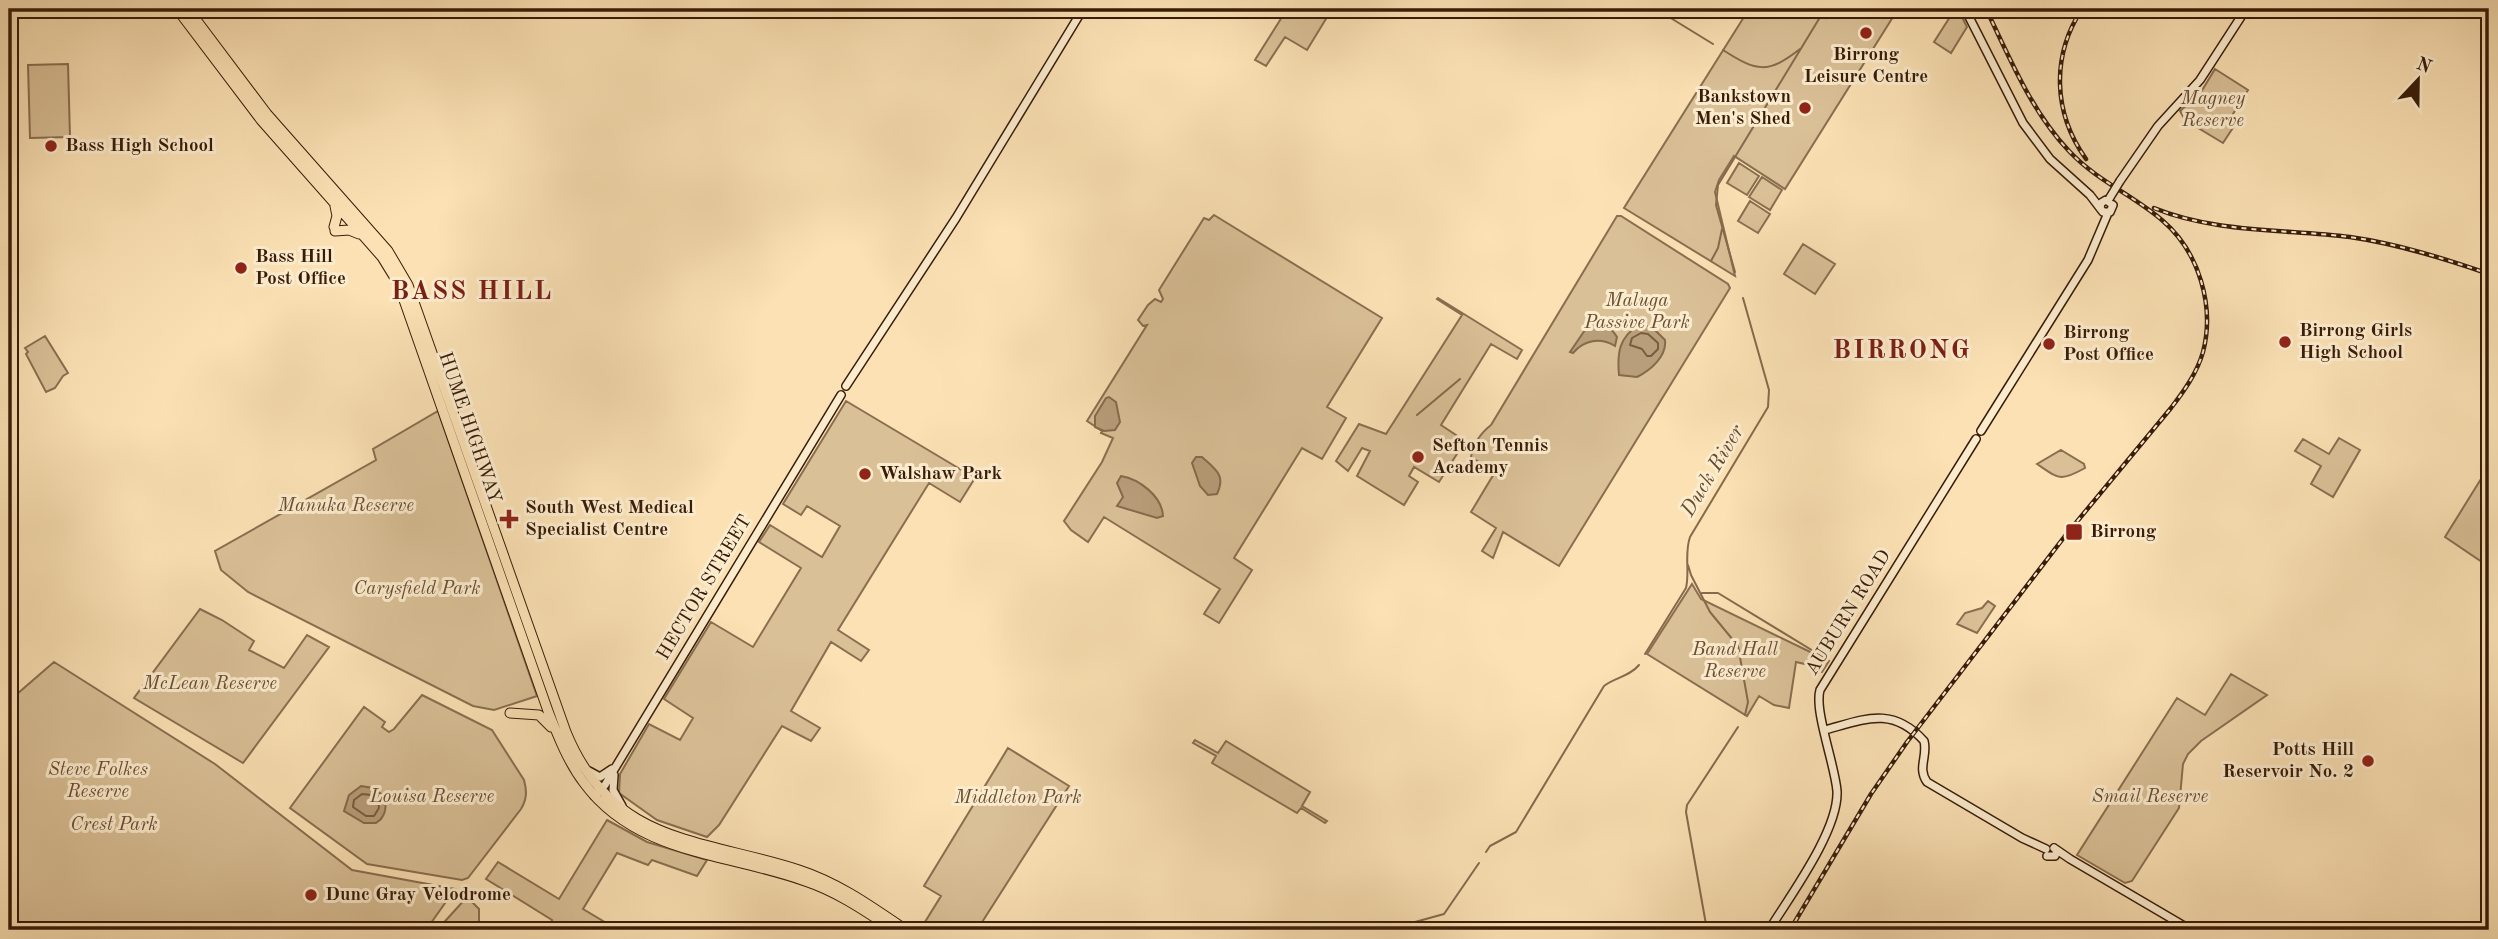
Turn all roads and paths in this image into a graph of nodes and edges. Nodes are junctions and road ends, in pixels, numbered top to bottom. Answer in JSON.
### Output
{"nodes":[{"id":1,"x":177,"y":9,"type":"edge"},
{"id":2,"x":188,"y":9,"type":"edge"},
{"id":3,"x":1083,"y":9,"type":"edge"},
{"id":4,"x":1965,"y":9,"type":"edge"},
{"id":5,"x":2246,"y":9,"type":"edge"},
{"id":6,"x":335,"y":204,"type":"junction"},
{"id":7,"x":2107,"y":204,"type":"junction"},
{"id":8,"x":363,"y":236,"type":"junction"},
{"id":9,"x":510,"y":713,"type":"dead end"},
{"id":10,"x":1825,"y":730,"type":"junction"},
{"id":11,"x":561,"y":743,"type":"junction"},
{"id":12,"x":619,"y":761,"type":"junction"},
{"id":13,"x":580,"y":763,"type":"junction"},
{"id":14,"x":598,"y":793,"type":"junction"},
{"id":15,"x":632,"y":817,"type":"junction"},
{"id":16,"x":894,"y":930,"type":"edge"},
{"id":17,"x":906,"y":930,"type":"edge"},
{"id":18,"x":1769,"y":930,"type":"edge"},
{"id":19,"x":2190,"y":930,"type":"edge"}],
"edges":[{"from":1,"to":6,"type":"highway","name":"HUME HIGHWAY"},
{"from":2,"to":13,"type":"highway","name":"HUME HIGHWAY"},
{"from":3,"to":12,"type":"main road","name":"HECTOR STREET"},
{"from":4,"to":7,"type":"main road"},
{"from":5,"to":7,"type":"main road","bridge":true},
{"from":6,"to":8,"type":"highway","name":"HUME HIGHWAY"},
{"from":6,"to":8,"type":"highway"},
{"from":7,"to":10,"type":"main road","name":"AUBURN ROAD"},
{"from":8,"to":11,"type":"highway","name":"HUME HIGHWAY"},
{"from":9,"to":11,"type":"highway"},
{"from":10,"to":18,"type":"main road","name":"AUBURN ROAD"},
{"from":10,"to":19,"type":"main road"},
{"from":11,"to":14,"type":"highway","name":"HUME HIGHWAY"},
{"from":12,"to":13,"type":"main road"},
{"from":12,"to":14,"type":"main road","name":"HECTOR STREET"},
{"from":12,"to":15,"type":"main road"},
{"from":13,"to":14,"type":"highway","name":"HUME HIGHWAY"},
{"from":14,"to":15,"type":"highway","name":"HUME HIGHWAY"},
{"from":14,"to":16,"type":"highway","name":"HUME HIGHWAY"},
{"from":15,"to":17,"type":"highway","name":"HUME HIGHWAY"}]}
